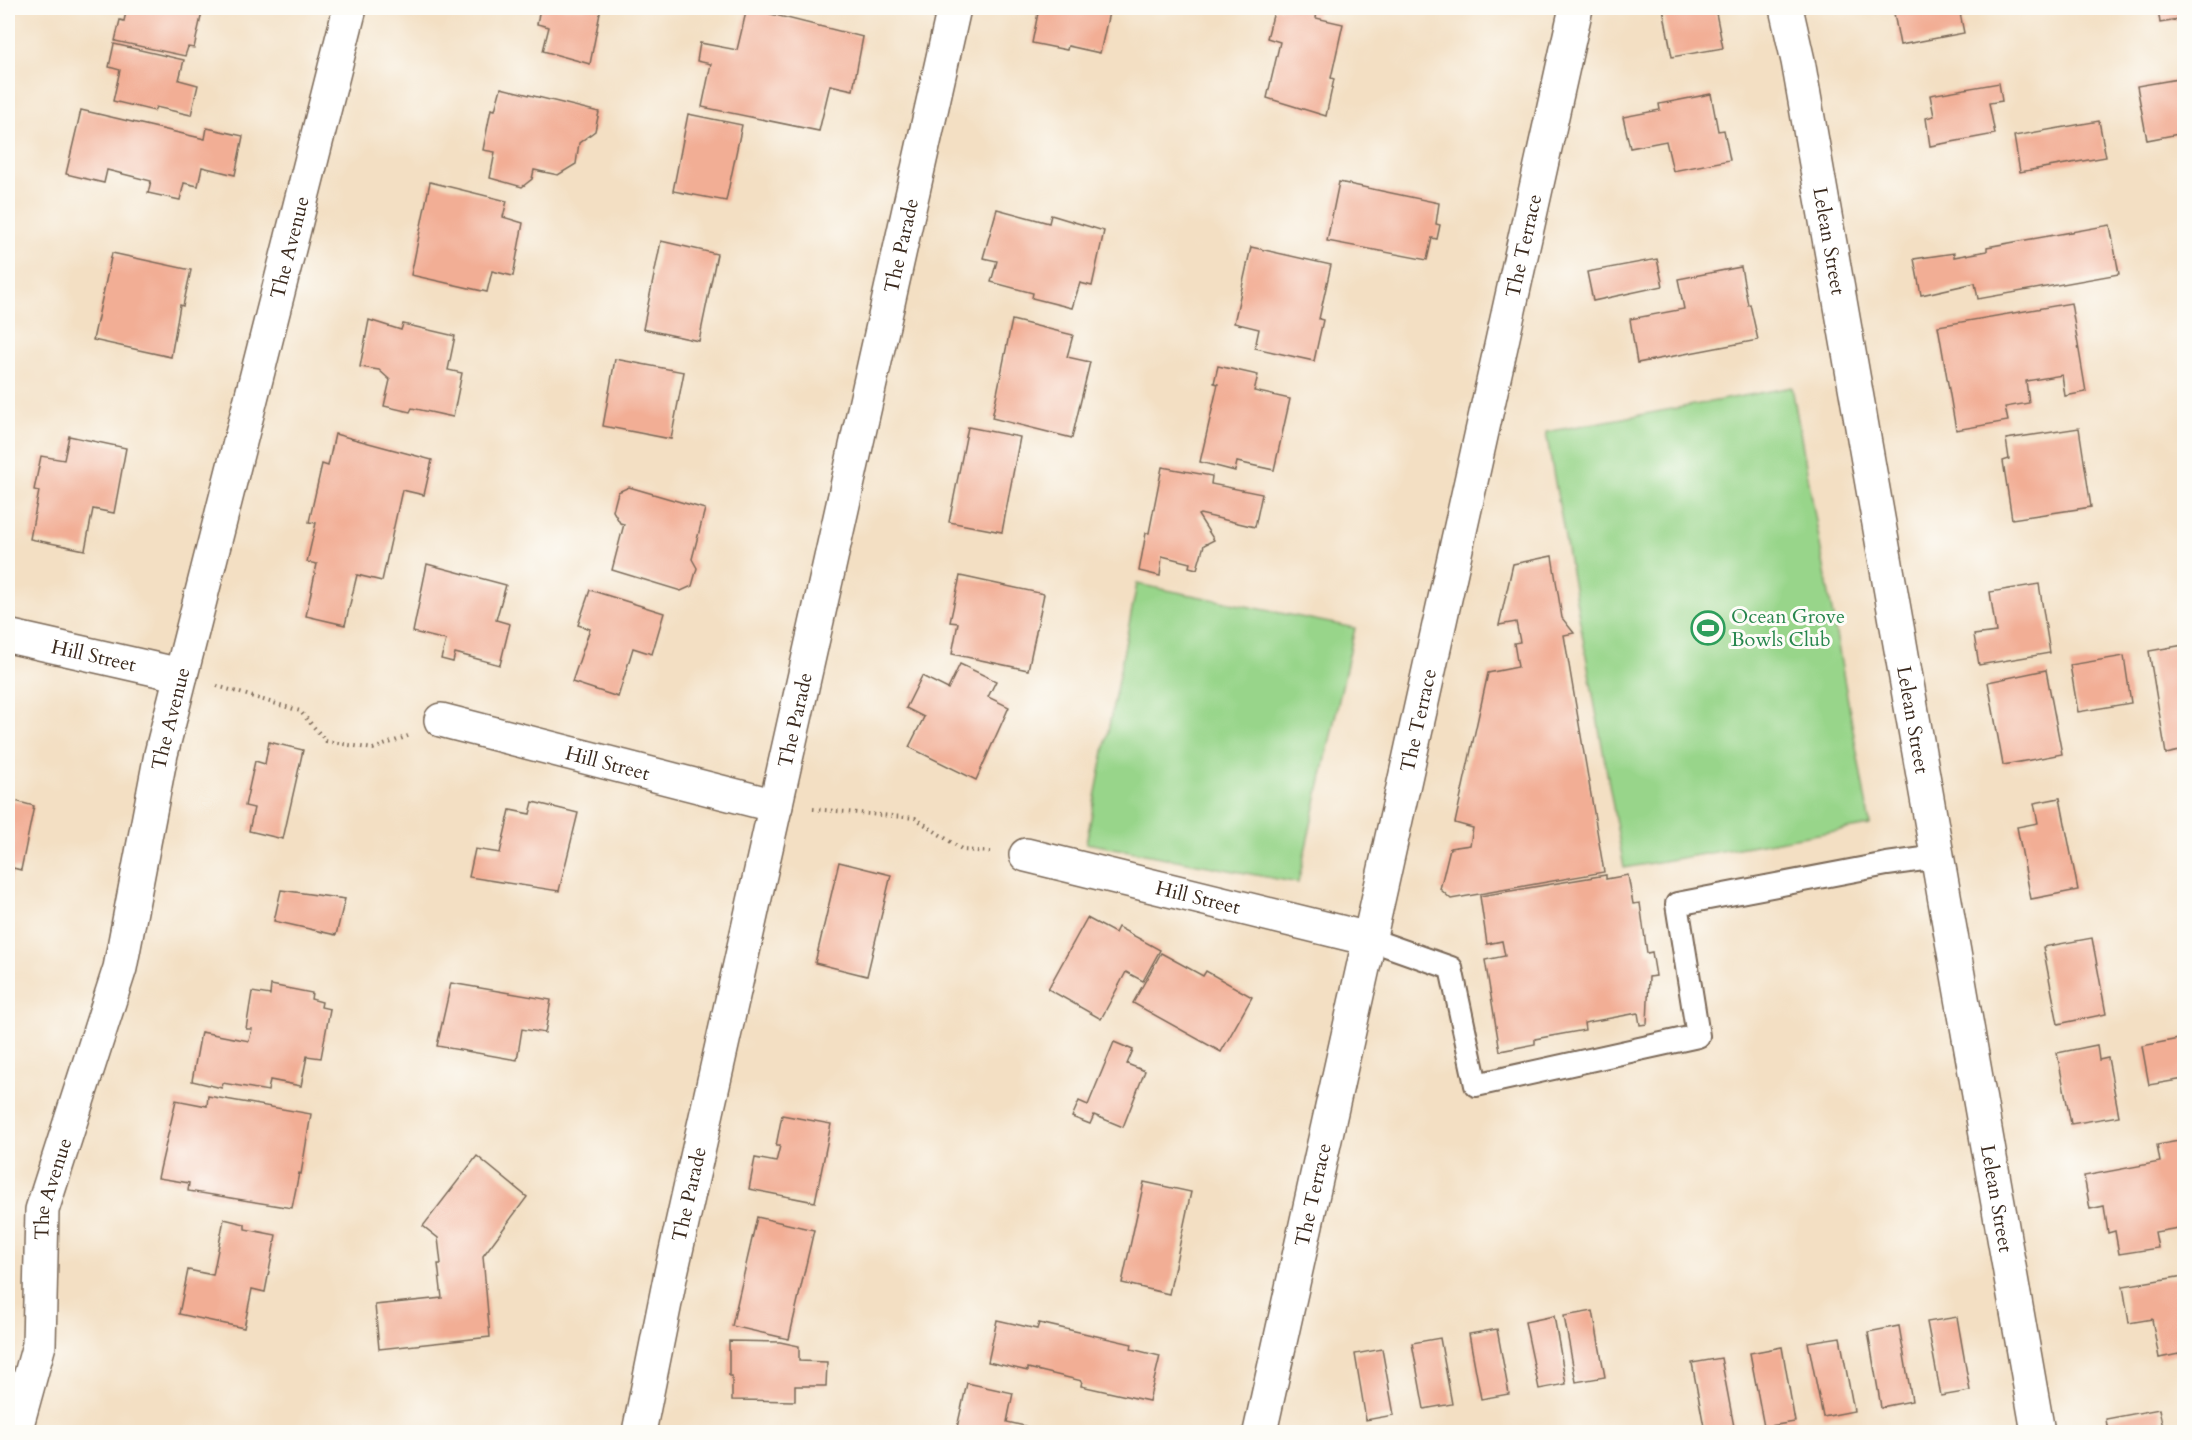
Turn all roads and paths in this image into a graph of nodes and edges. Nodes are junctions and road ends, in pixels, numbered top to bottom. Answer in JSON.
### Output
{"nodes":[{"id":1,"x":350,"y":8,"type":"edge"},
{"id":2,"x":954,"y":8,"type":"edge"},
{"id":3,"x":1576,"y":8,"type":"edge"},
{"id":4,"x":1786,"y":8,"type":"edge"},
{"id":5,"x":8,"y":636,"type":"edge"},
{"id":6,"x":182,"y":675,"type":"junction"},
{"id":7,"x":441,"y":720,"type":"joint"},
{"id":8,"x":776,"y":806,"type":"junction"},
{"id":9,"x":1026,"y":855,"type":"joint"},
{"id":10,"x":1938,"y":857,"type":"junction"},
{"id":11,"x":1369,"y":939,"type":"junction"},
{"id":12,"x":15,"y":1432,"type":"edge"},
{"id":13,"x":639,"y":1432,"type":"edge"},
{"id":14,"x":1260,"y":1432,"type":"edge"},
{"id":15,"x":2038,"y":1432,"type":"edge"}],
"edges":[{"from":1,"to":6,"type":"street","name":"The Avenue"},
{"from":2,"to":8,"type":"street","name":"The Parade"},
{"from":3,"to":11,"type":"street","name":"The Terrace"},
{"from":4,"to":10,"type":"street","name":"Lelean Street"},
{"from":5,"to":6,"type":"street","name":"Hill Street"},
{"from":6,"to":7,"type":"path"},
{"from":6,"to":12,"type":"street","name":"The Avenue"},
{"from":7,"to":8,"type":"street","name":"Hill Street"},
{"from":8,"to":9,"type":"path"},
{"from":8,"to":13,"type":"street","name":"The Parade"},
{"from":9,"to":11,"type":"street","name":"Hill Street"},
{"from":10,"to":11,"type":"lane"},
{"from":10,"to":15,"type":"street","name":"Lelean Street"},
{"from":11,"to":14,"type":"street","name":"The Terrace"}]}
